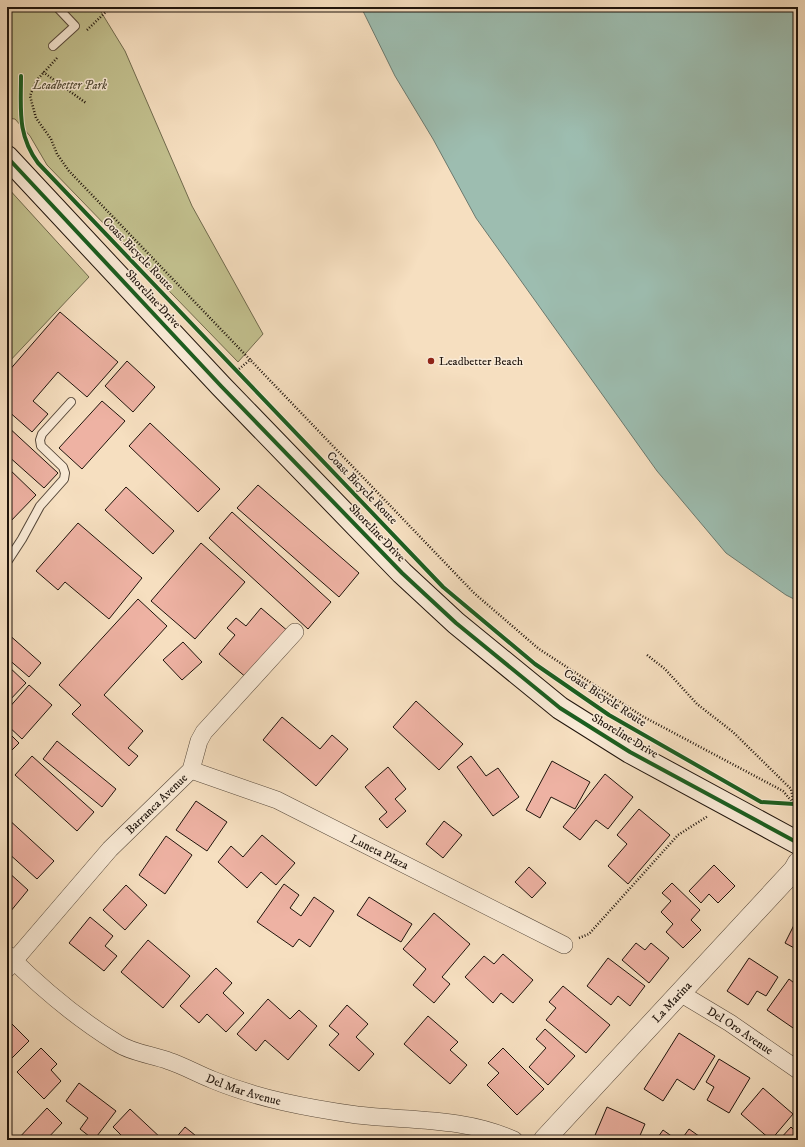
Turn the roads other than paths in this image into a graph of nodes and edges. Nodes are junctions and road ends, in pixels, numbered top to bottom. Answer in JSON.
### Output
{"nodes":[{"id":1,"x":57,"y":7,"type":"edge"},
{"id":2,"x":53,"y":46,"type":"dead end"},
{"id":3,"x":7,"y":157,"type":"edge"},
{"id":4,"x":70,"y":402,"type":"dead end"},
{"id":5,"x":7,"y":562,"type":"edge"},
{"id":6,"x":295,"y":632,"type":"dead end"},
{"id":7,"x":191,"y":770,"type":"junction"},
{"id":8,"x":798,"y":843,"type":"edge"},
{"id":9,"x":798,"y":863,"type":"edge"},
{"id":10,"x":564,"y":945,"type":"road end"},
{"id":11,"x":9,"y":962,"type":"edge"},
{"id":12,"x":680,"y":992,"type":"junction"},
{"id":13,"x":798,"y":1070,"type":"edge"},
{"id":14,"x":514,"y":1140,"type":"edge"},
{"id":15,"x":544,"y":1140,"type":"edge"}],
"edges":[{"from":1,"to":2,"type":"lane"},
{"from":3,"to":8,"type":"main road","name":"Shoreline Drive"},
{"from":4,"to":5,"type":"lane"},
{"from":6,"to":7,"type":"street","name":"Barranca Avenue"},
{"from":7,"to":10,"type":"street","name":"Luneta Plaza"},
{"from":7,"to":11,"type":"street","name":"Barranca Avenue"},
{"from":9,"to":12,"type":"street","name":"La Marina"},
{"from":11,"to":14,"type":"street","name":"Del Mar Avenue"},
{"from":12,"to":13,"type":"street","name":"Del Oro Avenue"},
{"from":12,"to":15,"type":"street","name":"La Marina"}]}
